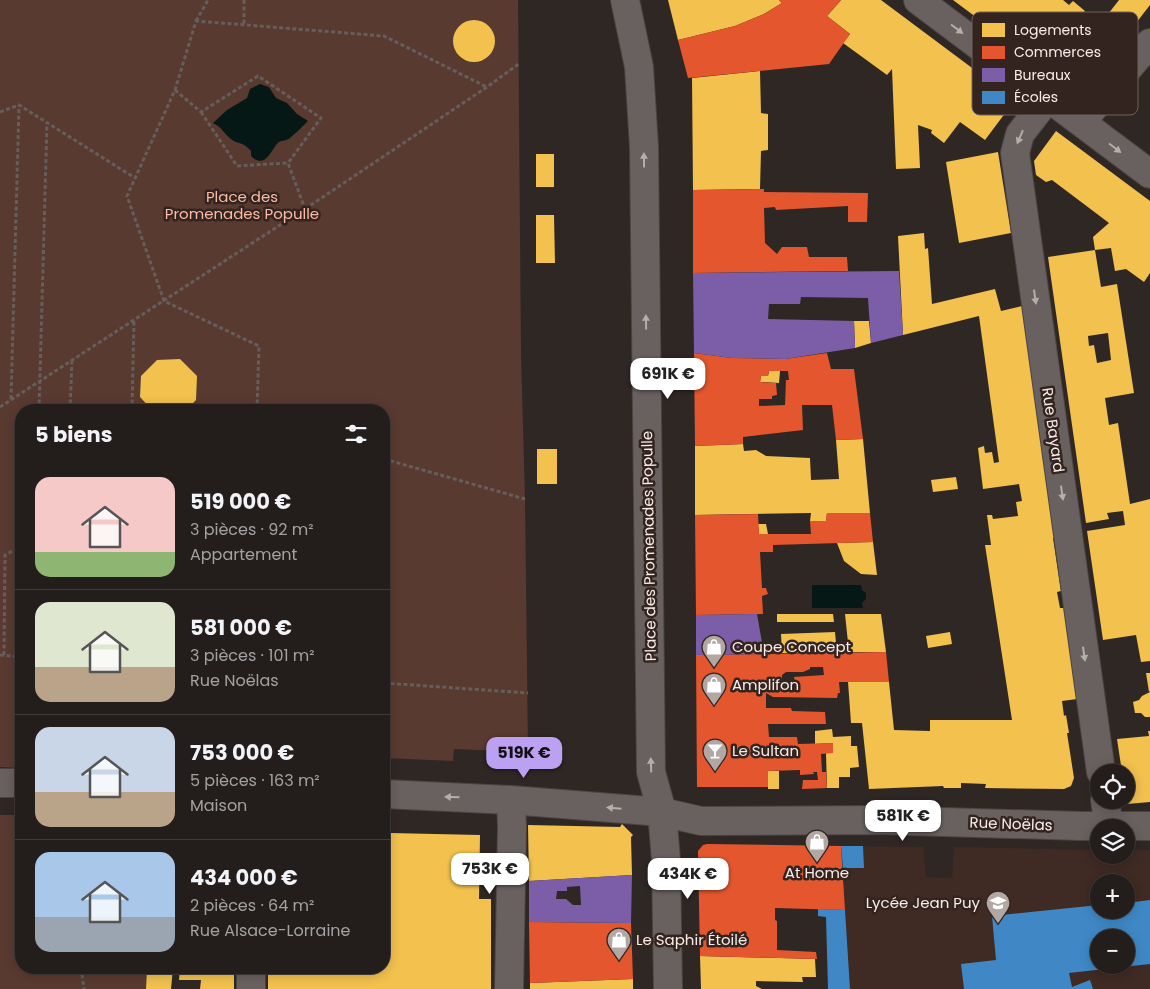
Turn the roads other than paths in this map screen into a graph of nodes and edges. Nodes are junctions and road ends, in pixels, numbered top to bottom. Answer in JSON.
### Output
{"nodes":[{"id":1,"x":625,"y":0,"type":"edge"},
{"id":2,"x":918,"y":0,"type":"edge"},
{"id":3,"x":972,"y":41,"type":"edge"},
{"id":4,"x":1150,"y":42,"type":"edge"},
{"id":5,"x":1138,"y":56,"type":"edge"},
{"id":6,"x":1035,"y":115,"type":"edge"},
{"id":7,"x":1071,"y":115,"type":"edge"},
{"id":8,"x":1086,"y":115,"type":"edge"},
{"id":9,"x":1080,"y":122,"type":"junction"},
{"id":10,"x":1150,"y":174,"type":"edge"},
{"id":11,"x":1100,"y":764,"type":"edge"},
{"id":12,"x":0,"y":783,"type":"edge"},
{"id":13,"x":15,"y":783,"type":"edge"},
{"id":14,"x":390,"y":794,"type":"edge"},
{"id":15,"x":511,"y":800,"type":"junction"},
{"id":16,"x":662,"y":812,"type":"junction"},
{"id":17,"x":1090,"y":826,"type":"edge"},
{"id":18,"x":1135,"y":826,"type":"edge"},
{"id":19,"x":1150,"y":826,"type":"edge"},
{"id":20,"x":251,"y":974,"type":"edge"},
{"id":21,"x":251,"y":989,"type":"edge"},
{"id":22,"x":509,"y":989,"type":"edge"},
{"id":23,"x":668,"y":989,"type":"edge"}],
"edges":[{"from":16,"to":1,"type":"street","name":"Place des Promenades Populle","one_way":true},
{"from":2,"to":3,"type":"street","one_way":true},
{"from":4,"to":5,"type":"street"},
{"from":6,"to":11,"type":"street","name":"Rue Bayard","one_way":true},
{"from":7,"to":9,"type":"street"},
{"from":8,"to":9,"type":"street"},
{"from":9,"to":10,"type":"street","one_way":true},
{"from":12,"to":13,"type":"street"},
{"from":15,"to":14,"type":"street","one_way":true},
{"from":16,"to":15,"type":"street","one_way":true},
{"from":15,"to":22,"type":"street"},
{"from":16,"to":17,"type":"street","name":"Rue Noëlas"},
{"from":16,"to":23,"type":"street","name":"Place des Promenades Populle"},
{"from":18,"to":19,"type":"street","name":"Rue Noëlas"},
{"from":20,"to":21,"type":"street"}]}
